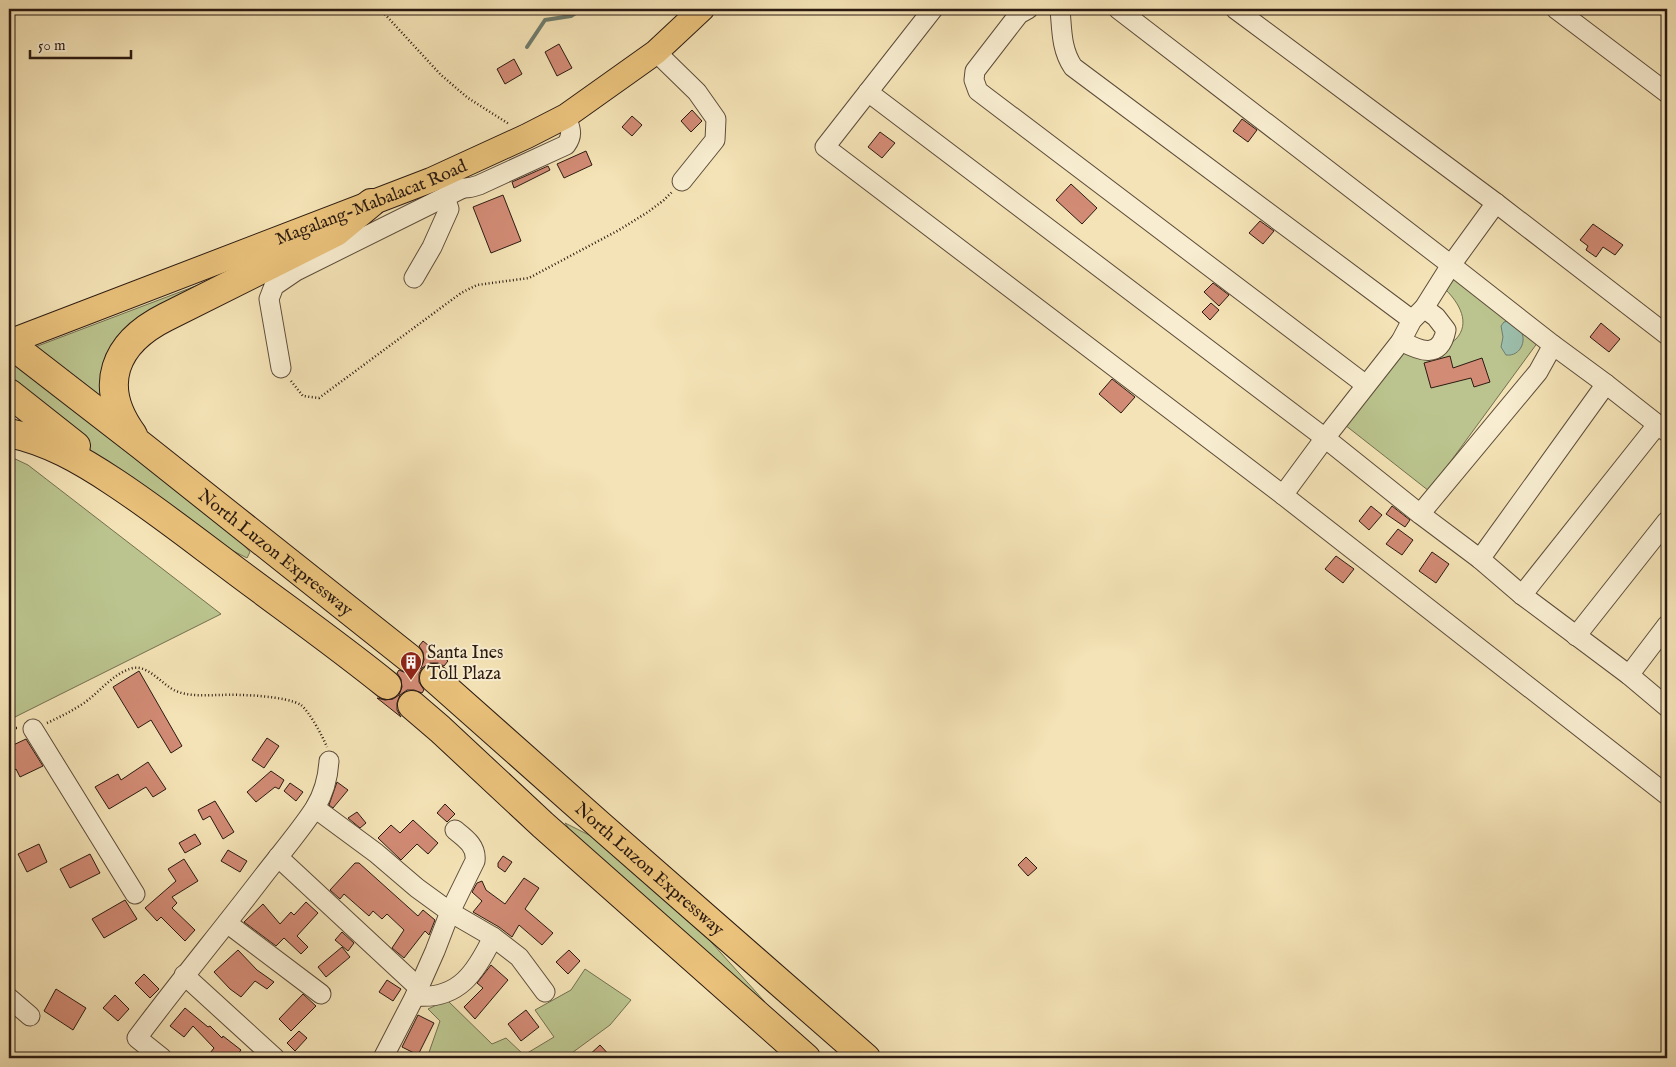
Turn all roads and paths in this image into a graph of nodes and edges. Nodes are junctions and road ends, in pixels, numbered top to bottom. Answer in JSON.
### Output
{"nodes":[{"id":1,"x":380,"y":9,"type":"edge"},
{"id":2,"x":702,"y":9,"type":"edge"},
{"id":3,"x":933,"y":9,"type":"edge"},
{"id":4,"x":1028,"y":9,"type":"edge"},
{"id":5,"x":1060,"y":9,"type":"edge"},
{"id":6,"x":1118,"y":9,"type":"edge"},
{"id":7,"x":1235,"y":9,"type":"edge"},
{"id":8,"x":1556,"y":9,"type":"edge"},
{"id":9,"x":656,"y":52,"type":"junction"},
{"id":10,"x":868,"y":92,"type":"junction"},
{"id":11,"x":1667,"y":93,"type":"edge"},
{"id":12,"x":566,"y":116,"type":"junction"},
{"id":13,"x":527,"y":136,"type":"junction"},
{"id":14,"x":682,"y":181,"type":"joint"},
{"id":15,"x":446,"y":188,"type":"junction"},
{"id":16,"x":371,"y":203,"type":"junction"},
{"id":17,"x":1496,"y":203,"type":"junction"},
{"id":18,"x":1451,"y":265,"type":"junction"},
{"id":19,"x":414,"y":278,"type":"dead end"},
{"id":20,"x":1418,"y":314,"type":"junction"},
{"id":21,"x":1667,"y":335,"type":"edge"},
{"id":22,"x":1401,"y":341,"type":"junction"},
{"id":23,"x":9,"y":343,"type":"edge"},
{"id":24,"x":1552,"y":346,"type":"junction"},
{"id":25,"x":281,"y":368,"type":"joint"},
{"id":26,"x":1606,"y":384,"type":"junction"},
{"id":27,"x":1366,"y":385,"type":"junction"},
{"id":28,"x":9,"y":393,"type":"edge"},
{"id":29,"x":1662,"y":428,"type":"edge"},
{"id":30,"x":9,"y":433,"type":"edge"},
{"id":31,"x":1325,"y":438,"type":"junction"},
{"id":32,"x":142,"y":446,"type":"junction"},
{"id":33,"x":1283,"y":495,"type":"junction"},
{"id":34,"x":140,"y":499,"type":"junction"},
{"id":35,"x":1420,"y":514,"type":"junction"},
{"id":36,"x":1667,"y":520,"type":"edge"},
{"id":37,"x":1480,"y":559,"type":"junction"},
{"id":38,"x":1522,"y":596,"type":"junction"},
{"id":39,"x":1667,"y":625,"type":"edge"},
{"id":40,"x":1576,"y":636,"type":"junction"},
{"id":41,"x":410,"y":658,"type":"dead end"},
{"id":42,"x":1629,"y":675,"type":"junction"},
{"id":43,"x":434,"y":678,"type":"dead end"},
{"id":44,"x":387,"y":685,"type":"dead end"},
{"id":45,"x":412,"y":705,"type":"dead end"},
{"id":46,"x":1667,"y":707,"type":"edge"},
{"id":47,"x":9,"y":728,"type":"edge"},
{"id":48,"x":33,"y":729,"type":"junction"},
{"id":49,"x":329,"y":761,"type":"joint"},
{"id":50,"x":1667,"y":796,"type":"edge"},
{"id":51,"x":315,"y":808,"type":"junction"},
{"id":52,"x":455,"y":830,"type":"dead end"},
{"id":53,"x":278,"y":858,"type":"junction"},
{"id":54,"x":136,"y":894,"type":"dead end"},
{"id":55,"x":450,"y":912,"type":"junction"},
{"id":56,"x":227,"y":923,"type":"junction"},
{"id":57,"x":494,"y":937,"type":"junction"},
{"id":58,"x":184,"y":975,"type":"junction"},
{"id":59,"x":416,"y":992,"type":"junction"},
{"id":60,"x":545,"y":992,"type":"dead end"},
{"id":61,"x":321,"y":994,"type":"dead end"},
{"id":62,"x":9,"y":998,"type":"edge"},
{"id":63,"x":30,"y":1016,"type":"dead end"},
{"id":64,"x":162,"y":1058,"type":"edge"},
{"id":65,"x":275,"y":1058,"type":"edge"},
{"id":66,"x":383,"y":1058,"type":"edge"},
{"id":67,"x":806,"y":1058,"type":"edge"},
{"id":68,"x":866,"y":1058,"type":"edge"}],
"edges":[{"from":1,"to":13,"type":"path"},
{"from":2,"to":9,"type":"main road","name":"Magalang-Mabalacat Road"},
{"from":3,"to":10,"type":"street"},
{"from":4,"to":27,"type":"street"},
{"from":5,"to":20,"type":"street"},
{"from":6,"to":18,"type":"street"},
{"from":7,"to":17,"type":"street"},
{"from":8,"to":11,"type":"street"},
{"from":9,"to":12,"type":"main road","name":"Magalang-Mabalacat Road"},
{"from":9,"to":14,"type":"street"},
{"from":10,"to":31,"type":"street"},
{"from":10,"to":33,"type":"street"},
{"from":12,"to":13,"type":"main road","name":"Magalang-Mabalacat Road"},
{"from":12,"to":15,"type":"street"},
{"from":13,"to":15,"type":"main road","name":"Magalang-Mabalacat Road"},
{"from":14,"to":25,"type":"path"},
{"from":15,"to":16,"type":"main road","name":"Magalang-Mabalacat Road"},
{"from":15,"to":19,"type":"street"},
{"from":15,"to":25,"type":"street"},
{"from":16,"to":23,"type":"main road","name":"Magalang-Mabalacat Road"},
{"from":16,"to":32,"type":"highway"},
{"from":17,"to":18,"type":"street"},
{"from":17,"to":21,"type":"street"},
{"from":18,"to":20,"type":"street"},
{"from":18,"to":24,"type":"street"},
{"from":20,"to":22,"type":"street"},
{"from":20,"to":22,"type":"street"},
{"from":22,"to":27,"type":"street"},
{"from":23,"to":32,"type":"highway","name":"North Luzon Expressway"},
{"from":24,"to":26,"type":"street"},
{"from":24,"to":35,"type":"street"},
{"from":26,"to":29,"type":"street"},
{"from":26,"to":37,"type":"street"},
{"from":27,"to":31,"type":"street"},
{"from":28,"to":34,"type":"highway"},
{"from":29,"to":38,"type":"street"},
{"from":30,"to":34,"type":"highway"},
{"from":31,"to":33,"type":"street"},
{"from":31,"to":35,"type":"street"},
{"from":32,"to":41,"type":"highway","name":"North Luzon Expressway"},
{"from":33,"to":50,"type":"street"},
{"from":34,"to":44,"type":"highway","name":"North Luzon Expressway"},
{"from":35,"to":37,"type":"street"},
{"from":36,"to":40,"type":"street"},
{"from":37,"to":38,"type":"street"},
{"from":38,"to":40,"type":"street"},
{"from":39,"to":42,"type":"street"},
{"from":40,"to":42,"type":"street"},
{"from":42,"to":46,"type":"street"},
{"from":43,"to":68,"type":"highway","name":"North Luzon Expressway"},
{"from":45,"to":67,"type":"highway","name":"North Luzon Expressway"},
{"from":47,"to":48,"type":"path"},
{"from":48,"to":49,"type":"path"},
{"from":48,"to":54,"type":"street"},
{"from":49,"to":51,"type":"street"},
{"from":51,"to":53,"type":"street"},
{"from":51,"to":55,"type":"street"},
{"from":52,"to":55,"type":"street"},
{"from":53,"to":56,"type":"street"},
{"from":53,"to":59,"type":"street"},
{"from":55,"to":57,"type":"street"},
{"from":55,"to":59,"type":"street"},
{"from":56,"to":58,"type":"street"},
{"from":56,"to":61,"type":"street"},
{"from":57,"to":59,"type":"street"},
{"from":57,"to":60,"type":"street"},
{"from":58,"to":64,"type":"street"},
{"from":58,"to":65,"type":"street"},
{"from":59,"to":66,"type":"street"},
{"from":62,"to":63,"type":"street"}]}
